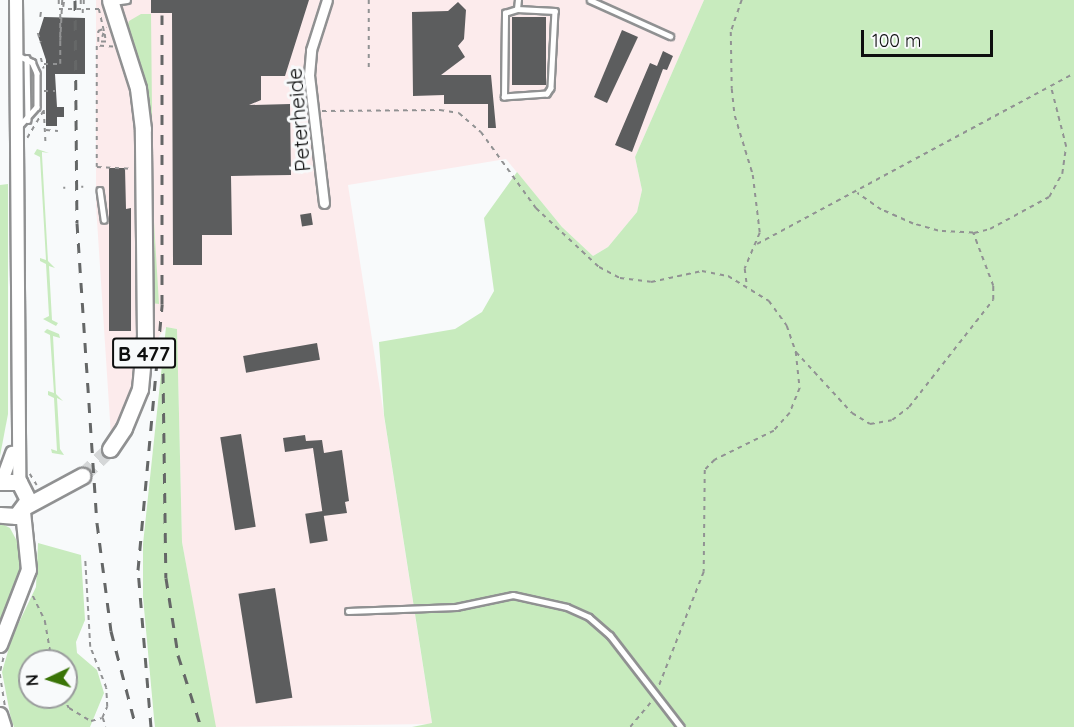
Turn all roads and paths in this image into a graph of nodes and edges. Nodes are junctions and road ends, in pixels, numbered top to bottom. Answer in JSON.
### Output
{"nodes":[{"id":1,"x":16,"y":0,"type":"edge"},
{"id":2,"x":61,"y":0,"type":"edge"},
{"id":3,"x":82,"y":0,"type":"edge"},
{"id":4,"x":127,"y":0,"type":"edge"},
{"id":5,"x":327,"y":0,"type":"edge"},
{"id":6,"x":369,"y":0,"type":"edge"},
{"id":7,"x":518,"y":0,"type":"edge"},
{"id":8,"x":590,"y":0,"type":"edge"},
{"id":9,"x":742,"y":0,"type":"edge"},
{"id":10,"x":110,"y":1,"type":"edge"},
{"id":11,"x":61,"y":8,"type":"junction"},
{"id":12,"x":83,"y":8,"type":"junction"},
{"id":13,"x":517,"y":9,"type":"junction"},
{"id":14,"x":41,"y":10,"type":"dead end"},
{"id":15,"x":83,"y":15,"type":"dead end"},
{"id":16,"x":40,"y":17,"type":"dead end"},
{"id":17,"x":61,"y":19,"type":"junction"},
{"id":18,"x":108,"y":28,"type":"dead end"},
{"id":19,"x":103,"y":31,"type":"junction"},
{"id":20,"x":38,"y":33,"type":"dead end"},
{"id":21,"x":102,"y":36,"type":"dead end"},
{"id":22,"x":670,"y":36,"type":"dead end"},
{"id":23,"x":41,"y":44,"type":"dead end"},
{"id":24,"x":114,"y":47,"type":"dead end"},
{"id":25,"x":21,"y":56,"type":"junction"},
{"id":26,"x":41,"y":58,"type":"dead end"},
{"id":27,"x":369,"y":68,"type":"dead end"},
{"id":28,"x":1074,"y":73,"type":"edge"},
{"id":29,"x":1051,"y":88,"type":"junction"},
{"id":30,"x":44,"y":91,"type":"dead end"},
{"id":31,"x":55,"y":91,"type":"dead end"},
{"id":32,"x":312,"y":111,"type":"junction"},
{"id":33,"x":28,"y":120,"type":"junction"},
{"id":34,"x":17,"y":128,"type":"junction"},
{"id":35,"x":45,"y":130,"type":"junction"},
{"id":36,"x":58,"y":131,"type":"dead end"},
{"id":37,"x":22,"y":143,"type":"dead end"},
{"id":38,"x":46,"y":145,"type":"dead end"},
{"id":39,"x":133,"y":169,"type":"dead end"},
{"id":40,"x":100,"y":190,"type":"dead end"},
{"id":41,"x":857,"y":193,"type":"junction"},
{"id":42,"x":324,"y":203,"type":"dead end"},
{"id":43,"x":104,"y":220,"type":"dead end"},
{"id":44,"x":973,"y":233,"type":"junction"},
{"id":45,"x":757,"y":244,"type":"junction"},
{"id":46,"x":748,"y":286,"type":"junction"},
{"id":47,"x":796,"y":352,"type":"junction"},
{"id":48,"x":18,"y":437,"type":"junction"},
{"id":49,"x":110,"y":449,"type":"tunnel mouth"},
{"id":50,"x":25,"y":466,"type":"dead end"},
{"id":51,"x":82,"y":476,"type":"tunnel mouth"},
{"id":52,"x":1,"y":481,"type":"edge"},
{"id":53,"x":27,"y":485,"type":"junction"},
{"id":54,"x":63,"y":487,"type":"junction"},
{"id":55,"x":14,"y":513,"type":"edge"},
{"id":56,"x":85,"y":560,"type":"dead end"},
{"id":57,"x":26,"y":584,"type":"junction"},
{"id":58,"x":348,"y":611,"type":"dead end"},
{"id":59,"x":0,"y":645,"type":"edge"},
{"id":60,"x":50,"y":649,"type":"edge"},
{"id":61,"x":0,"y":674,"type":"edge"},
{"id":62,"x":656,"y":694,"type":"junction"},
{"id":63,"x":71,"y":709,"type":"edge"},
{"id":64,"x":3,"y":713,"type":"edge"},
{"id":65,"x":102,"y":718,"type":"junction"},
{"id":66,"x":4,"y":727,"type":"edge"},
{"id":67,"x":106,"y":727,"type":"edge"},
{"id":68,"x":630,"y":727,"type":"edge"},
{"id":69,"x":681,"y":727,"type":"edge"}],
"edges":[{"from":1,"to":25,"type":"street"},
{"from":2,"to":11,"type":"path"},
{"from":2,"to":11,"type":"path"},
{"from":3,"to":12,"type":"path"},
{"from":4,"to":10,"type":"lane"},
{"from":5,"to":32,"type":"street","name":"Peterheide"},
{"from":6,"to":27,"type":"path"},
{"from":7,"to":13,"type":"lane"},
{"from":8,"to":22,"type":"lane"},
{"from":9,"to":45,"type":"path"},
{"from":10,"to":49,"type":"main road","number":"B 477"},
{"from":11,"to":12,"type":"path","bridge":true},
{"from":11,"to":17,"type":"path"},
{"from":11,"to":17,"type":"path","bridge":true},
{"from":12,"to":15,"type":"path","bridge":true},
{"from":12,"to":19,"type":"path","bridge":true},
{"from":13,"to":13,"type":"lane"},
{"from":14,"to":16,"type":"path"},
{"from":17,"to":26,"type":"path"},
{"from":18,"to":19,"type":"path"},
{"from":19,"to":19,"type":"path"},
{"from":19,"to":21,"type":"path","bridge":true},
{"from":20,"to":23,"type":"path"},
{"from":24,"to":39,"type":"path"},
{"from":25,"to":33,"type":"lane"},
{"from":25,"to":33,"type":"lane"},
{"from":25,"to":34,"type":"street"},
{"from":28,"to":29,"type":"path"},
{"from":29,"to":41,"type":"path"},
{"from":29,"to":44,"type":"path"},
{"from":30,"to":31,"type":"path"},
{"from":32,"to":42,"type":"street","name":"Peterheide"},
{"from":32,"to":46,"type":"path"},
{"from":33,"to":34,"type":"lane"},
{"from":34,"to":48,"type":"street"},
{"from":35,"to":36,"type":"path"},
{"from":35,"to":37,"type":"path"},
{"from":35,"to":38,"type":"path"},
{"from":40,"to":43,"type":"lane"},
{"from":41,"to":44,"type":"path"},
{"from":41,"to":45,"type":"path"},
{"from":44,"to":47,"type":"path"},
{"from":45,"to":46,"type":"path"},
{"from":46,"to":47,"type":"path"},
{"from":47,"to":62,"type":"path"},
{"from":48,"to":52,"type":"street"},
{"from":48,"to":53,"type":"street"},
{"from":50,"to":53,"type":"path"},
{"from":51,"to":54,"type":"main road"},
{"from":52,"to":53,"type":"main road"},
{"from":53,"to":54,"type":"main road"},
{"from":53,"to":55,"type":"main road"},
{"from":54,"to":55,"type":"main road"},
{"from":55,"to":57,"type":"main road"},
{"from":56,"to":65,"type":"path"},
{"from":57,"to":59,"type":"main road"},
{"from":57,"to":60,"type":"path"},
{"from":58,"to":62,"type":"lane"},
{"from":61,"to":64,"type":"path"},
{"from":62,"to":68,"type":"path"},
{"from":62,"to":69,"type":"lane"},
{"from":63,"to":65,"type":"path"},
{"from":64,"to":66,"type":"main road"},
{"from":65,"to":67,"type":"path"}]}
